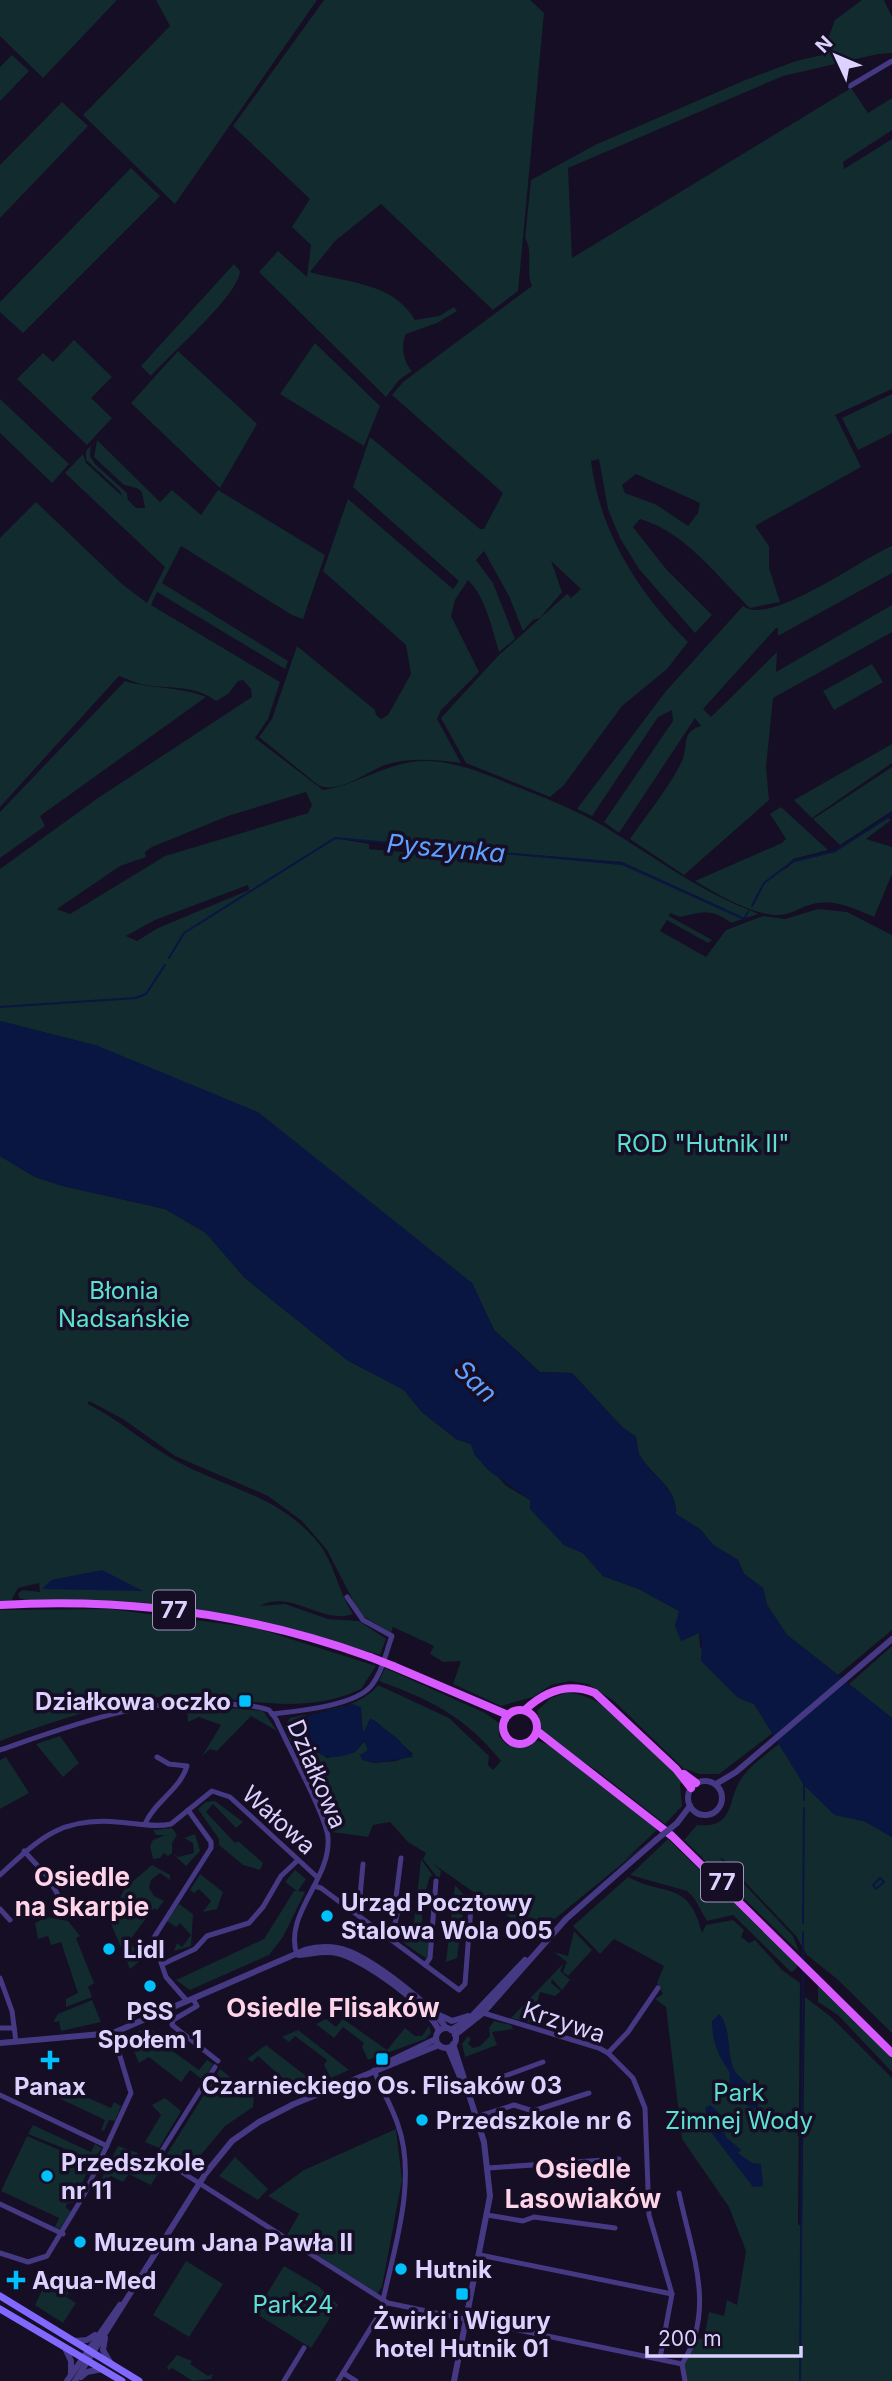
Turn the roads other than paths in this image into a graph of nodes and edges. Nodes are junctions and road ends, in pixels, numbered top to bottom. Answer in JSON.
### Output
{"nodes":[{"id":1,"x":892,"y":61,"type":"edge"},
{"id":2,"x":850,"y":86,"type":"dead end"},
{"id":3,"x":347,"y":1597,"type":"dead end"},
{"id":4,"x":0,"y":1605,"type":"edge"},
{"id":5,"x":892,"y":1639,"type":"edge"},
{"id":6,"x":529,"y":1713,"type":"junction"},
{"id":7,"x":272,"y":1714,"type":"junction"},
{"id":8,"x":506,"y":1718,"type":"junction"},
{"id":9,"x":534,"y":1735,"type":"junction"},
{"id":10,"x":0,"y":1750,"type":"edge"},
{"id":11,"x":157,"y":1757,"type":"dead end"},
{"id":12,"x":694,"y":1786,"type":"junction"},
{"id":13,"x":718,"y":1787,"type":"junction"},
{"id":14,"x":693,"y":1809,"type":"junction"},
{"id":15,"x":188,"y":1810,"type":"junction"},
{"id":16,"x":145,"y":1824,"type":"junction"},
{"id":17,"x":24,"y":1851,"type":"junction"},
{"id":18,"x":401,"y":1858,"type":"dead end"},
{"id":19,"x":298,"y":1860,"type":"junction"},
{"id":20,"x":363,"y":1864,"type":"dead end"},
{"id":21,"x":0,"y":1875,"type":"edge"},
{"id":22,"x":317,"y":1877,"type":"junction"},
{"id":23,"x":436,"y":1881,"type":"dead end"},
{"id":24,"x":314,"y":1886,"type":"junction"},
{"id":25,"x":65,"y":1907,"type":"dead end"},
{"id":26,"x":471,"y":1907,"type":"dead end"},
{"id":27,"x":0,"y":1909,"type":"edge"},
{"id":28,"x":355,"y":1913,"type":"junction"},
{"id":29,"x":10,"y":1920,"type":"dead end"},
{"id":30,"x":391,"y":1940,"type":"junction"},
{"id":31,"x":297,"y":1955,"type":"junction"},
{"id":32,"x":163,"y":1964,"type":"junction"},
{"id":33,"x":425,"y":1965,"type":"junction"},
{"id":34,"x":0,"y":1978,"type":"edge"},
{"id":35,"x":658,"y":1988,"type":"dead end"},
{"id":36,"x":190,"y":2000,"type":"junction"},
{"id":37,"x":479,"y":2012,"type":"junction"},
{"id":38,"x":436,"y":2014,"type":"junction"},
{"id":39,"x":0,"y":2028,"type":"edge"},
{"id":40,"x":14,"y":2028,"type":"junction"},
{"id":41,"x":448,"y":2031,"type":"junction"},
{"id":42,"x":113,"y":2033,"type":"junction"},
{"id":43,"x":16,"y":2042,"type":"junction"},
{"id":44,"x":438,"y":2042,"type":"junction"},
{"id":45,"x":0,"y":2043,"type":"edge"},
{"id":46,"x":450,"y":2046,"type":"junction"},
{"id":47,"x":608,"y":2053,"type":"junction"},
{"id":48,"x":892,"y":2053,"type":"edge"},
{"id":49,"x":543,"y":2062,"type":"dead end"},
{"id":50,"x":374,"y":2070,"type":"junction"},
{"id":51,"x":467,"y":2090,"type":"junction"},
{"id":52,"x":589,"y":2094,"type":"dead end"},
{"id":53,"x":0,"y":2095,"type":"edge"},
{"id":54,"x":476,"y":2117,"type":"junction"},
{"id":55,"x":107,"y":2146,"type":"junction"},
{"id":56,"x":619,"y":2159,"type":"dead end"},
{"id":57,"x":488,"y":2168,"type":"junction"},
{"id":58,"x":199,"y":2183,"type":"junction"},
{"id":59,"x":679,"y":2193,"type":"dead end"},
{"id":60,"x":0,"y":2204,"type":"edge"},
{"id":61,"x":487,"y":2215,"type":"junction"},
{"id":62,"x":615,"y":2228,"type":"dead end"},
{"id":63,"x":62,"y":2234,"type":"junction"},
{"id":64,"x":0,"y":2253,"type":"edge"},
{"id":65,"x":480,"y":2255,"type":"junction"},
{"id":66,"x":672,"y":2294,"type":"junction"},
{"id":67,"x":0,"y":2296,"type":"edge"},
{"id":68,"x":385,"y":2301,"type":"junction"},
{"id":69,"x":0,"y":2309,"type":"edge"},
{"id":70,"x":466,"y":2320,"type":"junction"},
{"id":71,"x":103,"y":2332,"type":"junction"},
{"id":72,"x":74,"y":2341,"type":"junction"},
{"id":73,"x":65,"y":2348,"type":"junction"},
{"id":74,"x":304,"y":2348,"type":"dead end"},
{"id":75,"x":90,"y":2350,"type":"junction"},
{"id":76,"x":660,"y":2358,"type":"junction"},
{"id":77,"x":84,"y":2359,"type":"junction"},
{"id":78,"x":110,"y":2362,"type":"junction"},
{"id":79,"x":682,"y":2364,"type":"junction"},
{"id":80,"x":102,"y":2369,"type":"junction"},
{"id":81,"x":344,"y":2373,"type":"junction"},
{"id":82,"x":73,"y":2380,"type":"edge"},
{"id":83,"x":122,"y":2381,"type":"edge"},
{"id":84,"x":139,"y":2381,"type":"edge"},
{"id":85,"x":284,"y":2381,"type":"edge"},
{"id":86,"x":338,"y":2381,"type":"edge"},
{"id":87,"x":356,"y":2381,"type":"edge"},
{"id":88,"x":454,"y":2381,"type":"edge"},
{"id":89,"x":685,"y":2381,"type":"edge"}],
"edges":[{"from":1,"to":2,"type":"street"},
{"from":3,"to":7,"type":"street"},
{"from":4,"to":8,"type":"main road","number":"77","bridge":true},
{"from":5,"to":13,"type":"street"},
{"from":6,"to":8,"type":"main road"},
{"from":6,"to":9,"type":"main road"},
{"from":6,"to":12,"type":"main road"},
{"from":7,"to":10,"type":"street","name":"Działkowa"},
{"from":7,"to":22,"type":"street","name":"Działkowa"},
{"from":8,"to":9,"type":"main road","number":"77"},
{"from":9,"to":48,"type":"main road","number":"77"},
{"from":11,"to":16,"type":"street"},
{"from":12,"to":13,"type":"street"},
{"from":12,"to":14,"type":"street"},
{"from":13,"to":14,"type":"street"},
{"from":14,"to":37,"type":"street","bridge":true},
{"from":15,"to":16,"type":"street","name":"Wałowa"},
{"from":15,"to":19,"type":"street","name":"Wałowa"},
{"from":15,"to":32,"type":"street"},
{"from":16,"to":17,"type":"street","name":"Wałowa"},
{"from":17,"to":21,"type":"street","name":"Wałowa"},
{"from":17,"to":25,"type":"street"},
{"from":18,"to":30,"type":"street"},
{"from":19,"to":22,"type":"street","name":"Wałowa"},
{"from":19,"to":32,"type":"street"},
{"from":20,"to":28,"type":"street"},
{"from":22,"to":24,"type":"street","name":"Działkowa"},
{"from":23,"to":33,"type":"street"},
{"from":24,"to":28,"type":"street"},
{"from":24,"to":31,"type":"street","name":"Działkowa"},
{"from":26,"to":33,"type":"street"},
{"from":27,"to":29,"type":"street"},
{"from":28,"to":30,"type":"street"},
{"from":30,"to":33,"type":"street"},
{"from":31,"to":36,"type":"street"},
{"from":31,"to":38,"type":"street"},
{"from":31,"to":41,"type":"street"},
{"from":32,"to":36,"type":"street"},
{"from":34,"to":40,"type":"street"},
{"from":35,"to":47,"type":"street"},
{"from":36,"to":42,"type":"street"},
{"from":36,"to":58,"type":"street"},
{"from":37,"to":38,"type":"street"},
{"from":37,"to":41,"type":"street"},
{"from":37,"to":47,"type":"street","name":"Krzywa"},
{"from":38,"to":41,"type":"street"},
{"from":39,"to":40,"type":"street"},
{"from":40,"to":43,"type":"street"},
{"from":41,"to":44,"type":"street"},
{"from":41,"to":46,"type":"street"},
{"from":42,"to":43,"type":"street"},
{"from":42,"to":55,"type":"street"},
{"from":43,"to":45,"type":"street"},
{"from":44,"to":46,"type":"street"},
{"from":44,"to":50,"type":"street"},
{"from":46,"to":51,"type":"street"},
{"from":47,"to":66,"type":"street","name":"Krzywa"},
{"from":49,"to":51,"type":"street"},
{"from":50,"to":58,"type":"street"},
{"from":50,"to":68,"type":"street"},
{"from":51,"to":54,"type":"street"},
{"from":52,"to":54,"type":"street"},
{"from":53,"to":55,"type":"street"},
{"from":54,"to":57,"type":"street"},
{"from":55,"to":63,"type":"street"},
{"from":56,"to":57,"type":"street"},
{"from":57,"to":61,"type":"street"},
{"from":58,"to":68,"type":"street"},
{"from":58,"to":71,"type":"street"},
{"from":59,"to":79,"type":"street"},
{"from":60,"to":63,"type":"street"},
{"from":61,"to":62,"type":"street"},
{"from":61,"to":65,"type":"street"},
{"from":63,"to":64,"type":"street"},
{"from":65,"to":66,"type":"street"},
{"from":65,"to":70,"type":"street"},
{"from":66,"to":76,"type":"street","name":"Krzywa"},
{"from":67,"to":72,"type":"main road"},
{"from":68,"to":70,"type":"street"},
{"from":68,"to":81,"type":"street"},
{"from":69,"to":73,"type":"main road"},
{"from":70,"to":76,"type":"street"},
{"from":70,"to":88,"type":"street"},
{"from":71,"to":72,"type":"street"},
{"from":71,"to":75,"type":"street"},
{"from":71,"to":78,"type":"street"},
{"from":72,"to":75,"type":"main road"},
{"from":73,"to":77,"type":"main road"},
{"from":73,"to":82,"type":"street"},
{"from":74,"to":85,"type":"street"},
{"from":75,"to":77,"type":"street"},
{"from":75,"to":78,"type":"main road"},
{"from":76,"to":79,"type":"street"},
{"from":77,"to":80,"type":"main road"},
{"from":77,"to":82,"type":"street"},
{"from":78,"to":84,"type":"main road"},
{"from":79,"to":89,"type":"street"},
{"from":80,"to":82,"type":"street"},
{"from":80,"to":83,"type":"main road"},
{"from":81,"to":86,"type":"street"},
{"from":81,"to":87,"type":"street"}]}
